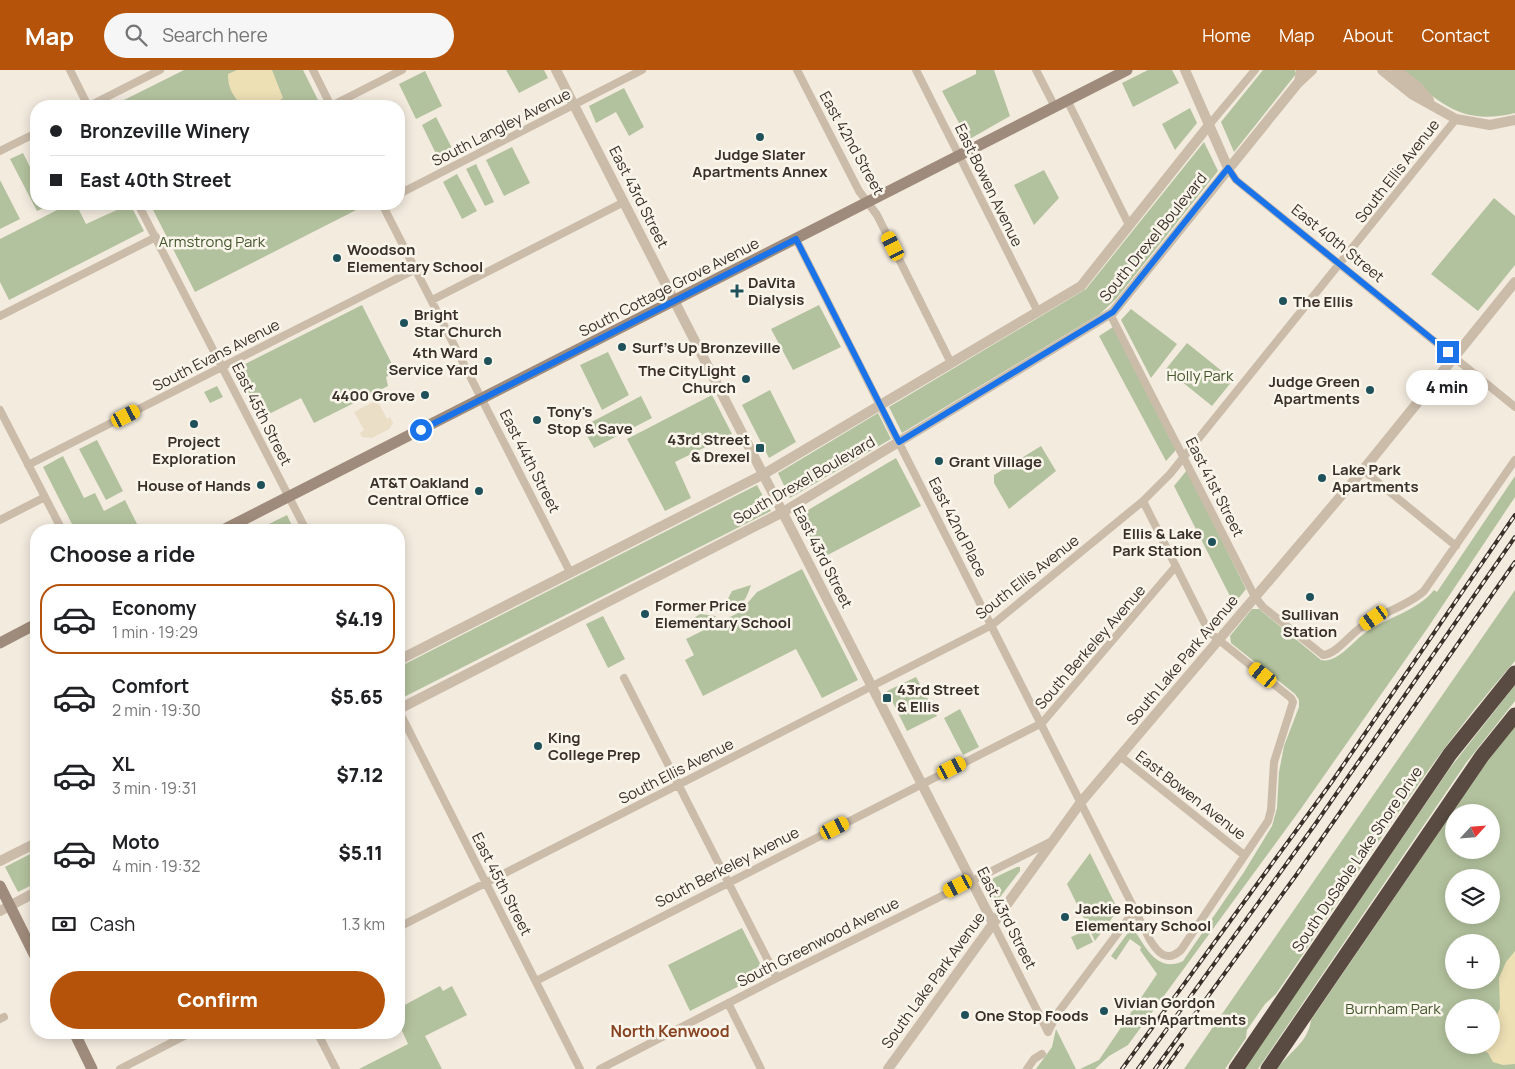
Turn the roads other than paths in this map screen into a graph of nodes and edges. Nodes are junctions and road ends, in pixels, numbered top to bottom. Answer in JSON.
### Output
{"nodes":[{"id":1,"x":70,"y":70,"type":"edge"},
{"id":2,"x":160,"y":70,"type":"edge"},
{"id":3,"x":313,"y":70,"type":"edge"},
{"id":4,"x":402,"y":70,"type":"edge"},
{"id":5,"x":556,"y":70,"type":"edge"},
{"id":6,"x":642,"y":70,"type":"edge"},
{"id":7,"x":797,"y":70,"type":"edge"},
{"id":8,"x":916,"y":70,"type":"edge"},
{"id":9,"x":1036,"y":70,"type":"edge"},
{"id":10,"x":1127,"y":70,"type":"edge"},
{"id":11,"x":1186,"y":70,"type":"edge"},
{"id":12,"x":1255,"y":70,"type":"edge"},
{"id":13,"x":1300,"y":70,"type":"edge"},
{"id":14,"x":1312,"y":70,"type":"edge"},
{"id":15,"x":1382,"y":70,"type":"edge"},
{"id":16,"x":1396,"y":70,"type":"edge"},
{"id":17,"x":1298,"y":83,"type":"junction"},
{"id":18,"x":86,"y":100,"type":"edge"},
{"id":19,"x":101,"y":100,"type":"edge"},
{"id":20,"x":328,"y":100,"type":"edge"},
{"id":21,"x":343,"y":100,"type":"edge"},
{"id":22,"x":1067,"y":100,"type":"junction"},
{"id":23,"x":1431,"y":103,"type":"junction"},
{"id":24,"x":574,"y":105,"type":"junction"},
{"id":25,"x":1055,"y":107,"type":"junction"},
{"id":26,"x":1456,"y":119,"type":"junction"},
{"id":27,"x":1515,"y":120,"type":"edge"},
{"id":28,"x":1209,"y":125,"type":"junction"},
{"id":29,"x":30,"y":136,"type":"edge"},
{"id":30,"x":0,"y":152,"type":"edge"},
{"id":31,"x":959,"y":156,"type":"junction"},
{"id":32,"x":1228,"y":168,"type":"junction"},
{"id":33,"x":405,"y":191,"type":"edge"},
{"id":34,"x":624,"y":202,"type":"junction"},
{"id":35,"x":868,"y":203,"type":"junction"},
{"id":36,"x":141,"y":210,"type":"edge"},
{"id":37,"x":385,"y":210,"type":"edge"},
{"id":38,"x":1129,"y":225,"type":"junction"},
{"id":39,"x":156,"y":237,"type":"junction"},
{"id":40,"x":796,"y":239,"type":"junction"},
{"id":41,"x":1340,"y":264,"type":"junction"},
{"id":42,"x":416,"y":269,"type":"junction"},
{"id":43,"x":1515,"y":282,"type":"edge"},
{"id":44,"x":432,"y":300,"type":"junction"},
{"id":45,"x":675,"y":301,"type":"junction"},
{"id":46,"x":1038,"y":312,"type":"junction"},
{"id":47,"x":1110,"y":314,"type":"junction"},
{"id":48,"x":0,"y":316,"type":"edge"},
{"id":49,"x":1455,"y":358,"type":"junction"},
{"id":50,"x":951,"y":363,"type":"junction"},
{"id":51,"x":222,"y":367,"type":"junction"},
{"id":52,"x":483,"y":398,"type":"junction"},
{"id":53,"x":880,"y":404,"type":"junction"},
{"id":54,"x":1515,"y":407,"type":"edge"},
{"id":55,"x":0,"y":410,"type":"edge"},
{"id":56,"x":899,"y":442,"type":"junction"},
{"id":57,"x":1184,"y":456,"type":"junction"},
{"id":58,"x":1515,"y":460,"type":"edge"},
{"id":59,"x":28,"y":465,"type":"junction"},
{"id":60,"x":1363,"y":470,"type":"junction"},
{"id":61,"x":764,"y":474,"type":"junction"},
{"id":62,"x":45,"y":497,"type":"junction"},
{"id":63,"x":289,"y":497,"type":"junction"},
{"id":64,"x":1143,"y":501,"type":"junction"},
{"id":65,"x":783,"y":512,"type":"junction"},
{"id":66,"x":0,"y":520,"type":"edge"},
{"id":67,"x":59,"y":524,"type":"edge"},
{"id":68,"x":235,"y":524,"type":"edge"},
{"id":69,"x":303,"y":524,"type":"edge"},
{"id":70,"x":1456,"y":546,"type":"junction"},
{"id":71,"x":1176,"y":566,"type":"junction"},
{"id":72,"x":570,"y":572,"type":"junction"},
{"id":73,"x":1255,"y":597,"type":"junction"},
{"id":74,"x":992,"y":626,"type":"junction"},
{"id":75,"x":30,"y":627,"type":"edge"},
{"id":76,"x":1219,"y":639,"type":"junction"},
{"id":77,"x":0,"y":643,"type":"edge"},
{"id":78,"x":405,"y":657,"type":"edge"},
{"id":79,"x":1515,"y":674,"type":"edge"},
{"id":80,"x":624,"y":678,"type":"dead end"},
{"id":81,"x":872,"y":687,"type":"junction"},
{"id":82,"x":405,"y":707,"type":"edge"},
{"id":83,"x":1515,"y":715,"type":"edge"},
{"id":84,"x":405,"y":722,"type":"edge"},
{"id":85,"x":1042,"y":723,"type":"junction"},
{"id":86,"x":1120,"y":756,"type":"junction"},
{"id":87,"x":922,"y":784,"type":"junction"},
{"id":88,"x":678,"y":785,"type":"junction"},
{"id":89,"x":1081,"y":802,"type":"junction"},
{"id":90,"x":1050,"y":842,"type":"junction"},
{"id":91,"x":30,"y":846,"type":"edge"},
{"id":92,"x":1244,"y":855,"type":"junction"},
{"id":93,"x":0,"y":861,"type":"edge"},
{"id":94,"x":971,"y":880,"type":"junction"},
{"id":95,"x":728,"y":882,"type":"junction"},
{"id":96,"x":486,"y":883,"type":"junction"},
{"id":97,"x":0,"y":886,"type":"edge"},
{"id":98,"x":30,"y":895,"type":"edge"},
{"id":99,"x":5,"y":908,"type":"edge"},
{"id":100,"x":1135,"y":910,"type":"junction"},
{"id":101,"x":993,"y":923,"type":"junction"},
{"id":102,"x":405,"y":924,"type":"edge"},
{"id":103,"x":30,"y":948,"type":"edge"},
{"id":104,"x":777,"y":978,"type":"junction"},
{"id":105,"x":536,"y":981,"type":"junction"},
{"id":106,"x":728,"y":1003,"type":"junction"},
{"id":107,"x":77,"y":1039,"type":"edge"},
{"id":108,"x":178,"y":1039,"type":"edge"},
{"id":109,"x":321,"y":1039,"type":"edge"},
{"id":110,"x":1042,"y":1054,"type":"dead end"},
{"id":111,"x":92,"y":1069,"type":"edge"},
{"id":112,"x":120,"y":1069,"type":"edge"},
{"id":113,"x":336,"y":1069,"type":"edge"},
{"id":114,"x":580,"y":1069,"type":"edge"},
{"id":115,"x":600,"y":1069,"type":"edge"},
{"id":116,"x":761,"y":1069,"type":"edge"},
{"id":117,"x":888,"y":1069,"type":"edge"},
{"id":118,"x":1026,"y":1069,"type":"edge"},
{"id":119,"x":1236,"y":1069,"type":"edge"},
{"id":120,"x":1268,"y":1069,"type":"edge"}],
"edges":[{"from":1,"to":18,"type":"street"},
{"from":2,"to":19,"type":"street"},
{"from":3,"to":20,"type":"street"},
{"from":4,"to":21,"type":"street"},
{"from":5,"to":24,"type":"street","name":"East 43rd Street"},
{"from":6,"to":24,"type":"street","name":"South Langley Avenue"},
{"from":7,"to":35,"type":"street","name":"East 42nd Street"},
{"from":8,"to":31,"type":"street","name":"East Bowen Avenue"},
{"from":9,"to":25,"type":"street"},
{"from":10,"to":22,"type":"main road","name":"South Cottage Grove Avenue"},
{"from":11,"to":28,"type":"street","name":"East 40th Street"},
{"from":12,"to":28,"type":"street","name":"South Drexel Boulevard"},
{"from":13,"to":17,"type":"street"},
{"from":14,"to":17,"type":"street","name":"South Drexel Boulevard"},
{"from":15,"to":23,"type":"street"},
{"from":16,"to":23,"type":"street"},
{"from":17,"to":32,"type":"street","name":"South Drexel Boulevard"},
{"from":22,"to":25,"type":"main road","name":"South Cottage Grove Avenue"},
{"from":22,"to":38,"type":"street"},
{"from":23,"to":26,"type":"street"},
{"from":24,"to":33,"type":"street","name":"South Langley Avenue"},
{"from":24,"to":34,"type":"street","name":"East 43rd Street"},
{"from":25,"to":31,"type":"main road","name":"South Cottage Grove Avenue"},
{"from":26,"to":27,"type":"street"},
{"from":26,"to":41,"type":"street","name":"South Ellis Avenue"},
{"from":28,"to":32,"type":"street","name":"East 40th Street"},
{"from":28,"to":38,"type":"street","name":"South Drexel Boulevard"},
{"from":29,"to":30,"type":"street"},
{"from":31,"to":35,"type":"main road","name":"South Cottage Grove Avenue"},
{"from":31,"to":46,"type":"street","name":"East Bowen Avenue"},
{"from":32,"to":41,"type":"street","name":"East 40th Street"},
{"from":32,"to":47,"type":"street","name":"South Drexel Boulevard"},
{"from":34,"to":44,"type":"street"},
{"from":34,"to":45,"type":"street","name":"East 43rd Street"},
{"from":35,"to":40,"type":"main road","name":"South Cottage Grove Avenue"},
{"from":35,"to":50,"type":"street","name":"East 42nd Street"},
{"from":36,"to":39,"type":"street","name":"East 45th Street"},
{"from":37,"to":42,"type":"street","name":"East 44th Street"},
{"from":38,"to":46,"type":"street","name":"South Drexel Boulevard"},
{"from":39,"to":48,"type":"street"},
{"from":39,"to":51,"type":"street","name":"East 45th Street"},
{"from":40,"to":45,"type":"main road","name":"South Cottage Grove Avenue"},
{"from":40,"to":53,"type":"street","name":"East 42nd Place"},
{"from":41,"to":49,"type":"street","name":"East 40th Street"},
{"from":41,"to":57,"type":"street","name":"South Ellis Avenue"},
{"from":42,"to":44,"type":"street","name":"East 44th Street"},
{"from":42,"to":51,"type":"street","name":"South Evans Avenue"},
{"from":43,"to":49,"type":"street","name":"South Lake Park Avenue"},
{"from":44,"to":52,"type":"street","name":"East 44th Street"},
{"from":45,"to":52,"type":"main road","name":"South Cottage Grove Avenue"},
{"from":45,"to":61,"type":"street","name":"East 43rd Street"},
{"from":46,"to":50,"type":"street","name":"South Drexel Boulevard"},
{"from":47,"to":56,"type":"street","name":"South Drexel Boulevard"},
{"from":47,"to":57,"type":"street","name":"East 41st Street"},
{"from":49,"to":54,"type":"street","name":"East 40th Street"},
{"from":49,"to":60,"type":"street","name":"South Lake Park Avenue"},
{"from":50,"to":53,"type":"street","name":"South Drexel Boulevard"},
{"from":51,"to":59,"type":"street","name":"South Evans Avenue"},
{"from":51,"to":63,"type":"street","name":"East 45th Street"},
{"from":52,"to":63,"type":"main road","name":"South Cottage Grove Avenue"},
{"from":52,"to":72,"type":"street","name":"East 44th Street"},
{"from":53,"to":56,"type":"street","name":"East 42nd Place"},
{"from":53,"to":61,"type":"street","name":"South Drexel Boulevard"},
{"from":55,"to":59,"type":"street"},
{"from":56,"to":65,"type":"street","name":"South Drexel Boulevard"},
{"from":56,"to":74,"type":"street","name":"East 42nd Place"},
{"from":57,"to":64,"type":"street","name":"South Ellis Avenue"},
{"from":57,"to":73,"type":"street","name":"East 41st Street"},
{"from":58,"to":70,"type":"street"},
{"from":59,"to":62,"type":"street"},
{"from":60,"to":70,"type":"street"},
{"from":60,"to":73,"type":"street","name":"South Lake Park Avenue"},
{"from":61,"to":65,"type":"street","name":"East 43rd Street"},
{"from":61,"to":72,"type":"street","name":"South Drexel Boulevard"},
{"from":62,"to":66,"type":"street"},
{"from":62,"to":67,"type":"street"},
{"from":63,"to":68,"type":"main road","name":"South Cottage Grove Avenue"},
{"from":63,"to":69,"type":"street","name":"East 45th Street"},
{"from":64,"to":71,"type":"street"},
{"from":64,"to":74,"type":"street","name":"South Ellis Avenue"},
{"from":65,"to":81,"type":"street","name":"East 43rd Street"},
{"from":65,"to":82,"type":"street","name":"South Drexel Boulevard"},
{"from":70,"to":73,"type":"street","name":"East 41st Street"},
{"from":71,"to":76,"type":"street"},
{"from":71,"to":85,"type":"street","name":"South Berkeley Avenue"},
{"from":72,"to":78,"type":"street","name":"South Drexel Boulevard"},
{"from":73,"to":76,"type":"street","name":"South Lake Park Avenue"},
{"from":74,"to":81,"type":"street","name":"South Ellis Avenue"},
{"from":74,"to":85,"type":"street","name":"East 42nd Place"},
{"from":75,"to":77,"type":"main road"},
{"from":76,"to":86,"type":"street","name":"South Lake Park Avenue"},
{"from":76,"to":92,"type":"street"},
{"from":79,"to":119,"type":"highway","name":"South DuSable Lake Shore Drive"},
{"from":80,"to":88,"type":"street"},
{"from":81,"to":87,"type":"street","name":"East 43rd Street"},
{"from":81,"to":88,"type":"street","name":"South Ellis Avenue"},
{"from":83,"to":120,"type":"highway"},
{"from":84,"to":96,"type":"street","name":"East 45th Street"},
{"from":85,"to":87,"type":"street","name":"South Berkeley Avenue"},
{"from":85,"to":89,"type":"street","name":"East 42nd Place"},
{"from":86,"to":89,"type":"street","name":"South Lake Park Avenue"},
{"from":86,"to":92,"type":"street","name":"East Bowen Avenue"},
{"from":87,"to":94,"type":"street","name":"East 43rd Street"},
{"from":87,"to":95,"type":"street","name":"South Berkeley Avenue"},
{"from":88,"to":95,"type":"street"},
{"from":88,"to":96,"type":"street","name":"South Ellis Avenue"},
{"from":89,"to":90,"type":"street","name":"South Lake Park Avenue"},
{"from":89,"to":100,"type":"street","name":"East 42nd Place"},
{"from":90,"to":94,"type":"street","name":"South Greenwood Avenue"},
{"from":90,"to":101,"type":"street","name":"South Lake Park Avenue"},
{"from":91,"to":93,"type":"street"},
{"from":92,"to":100,"type":"street","name":"East 42nd Place"},
{"from":94,"to":101,"type":"street","name":"East 43rd Street"},
{"from":94,"to":104,"type":"street","name":"South Greenwood Avenue"},
{"from":95,"to":104,"type":"street"},
{"from":95,"to":105,"type":"street","name":"South Berkeley Avenue"},
{"from":96,"to":102,"type":"street","name":"South Ellis Avenue"},
{"from":96,"to":105,"type":"street","name":"East 45th Street"},
{"from":97,"to":99,"type":"main road"},
{"from":98,"to":99,"type":"street"},
{"from":99,"to":103,"type":"main road"},
{"from":100,"to":101,"type":"street","name":"East 43rd Street"},
{"from":101,"to":117,"type":"street","name":"South Lake Park Avenue"},
{"from":104,"to":106,"type":"street","name":"South Greenwood Avenue"},
{"from":105,"to":114,"type":"street","name":"East 45th Street"},
{"from":106,"to":115,"type":"street","name":"South Greenwood Avenue"},
{"from":106,"to":116,"type":"street"},
{"from":107,"to":111,"type":"main road"},
{"from":108,"to":112,"type":"street"},
{"from":109,"to":113,"type":"street"},
{"from":110,"to":118,"type":"street"}]}
